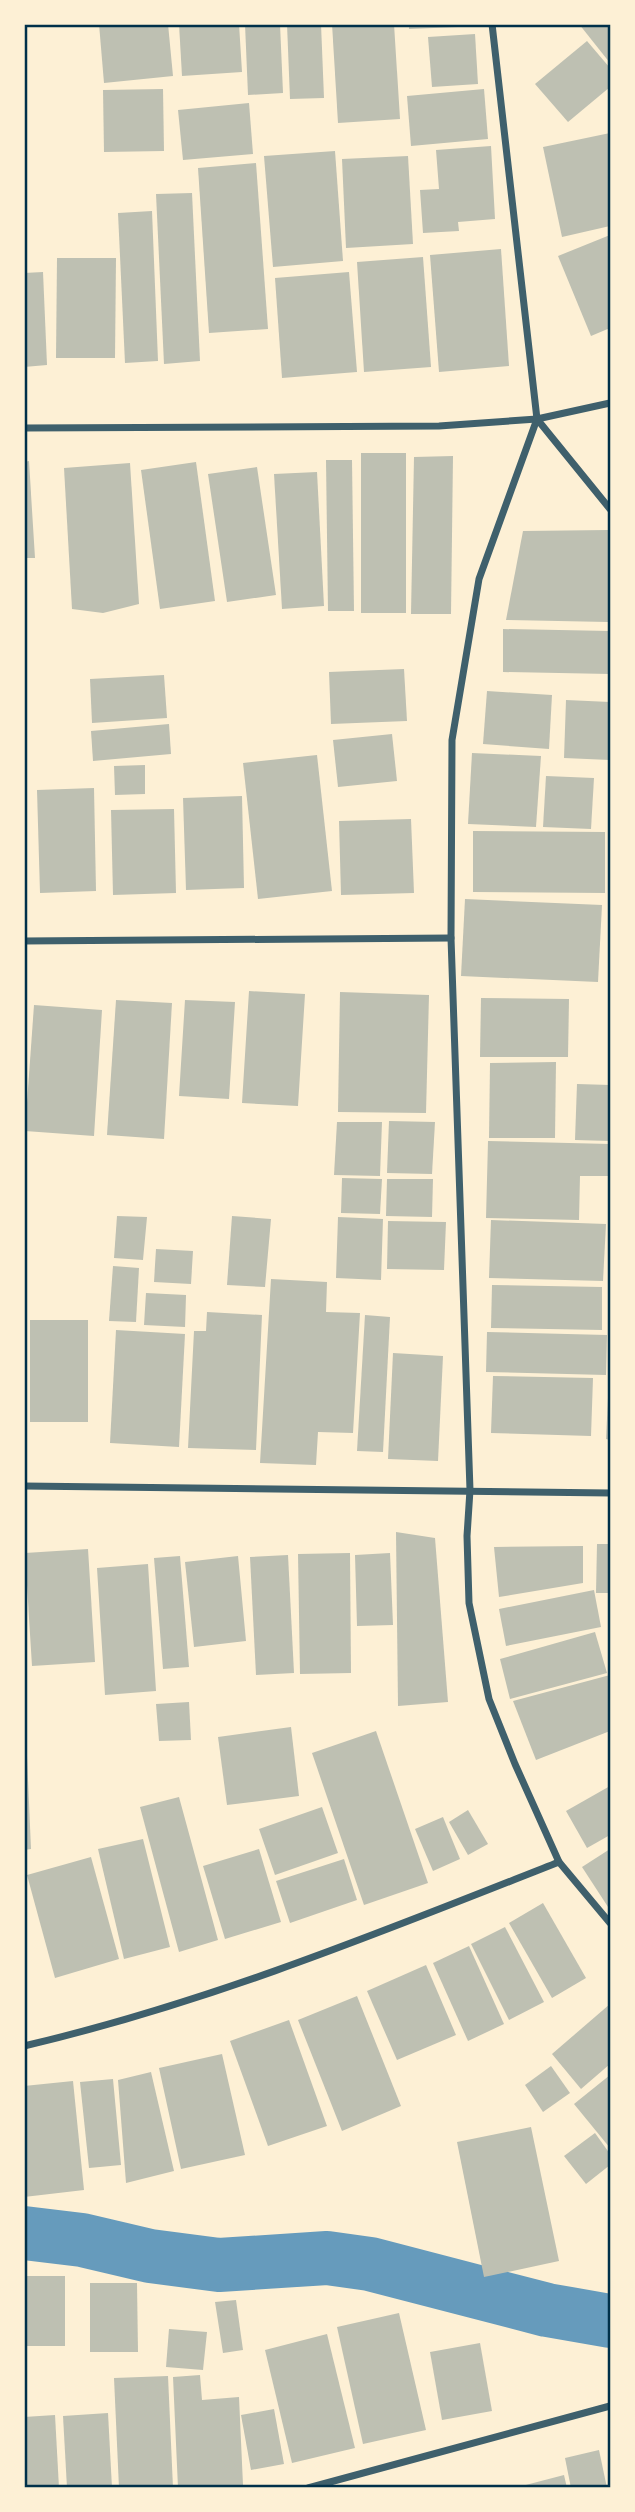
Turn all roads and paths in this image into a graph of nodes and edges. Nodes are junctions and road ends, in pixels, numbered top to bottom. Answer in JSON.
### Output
{"nodes":[{"id":1,"x":492,"y":24,"type":"edge"},
{"id":2,"x":611,"y":403,"type":"edge"},
{"id":3,"x":537,"y":419,"type":"junction"},
{"id":4,"x":24,"y":428,"type":"edge"},
{"id":5,"x":611,"y":509,"type":"edge"},
{"id":6,"x":451,"y":938,"type":"junction"},
{"id":7,"x":24,"y":941,"type":"edge"},
{"id":8,"x":24,"y":1486,"type":"edge"},
{"id":9,"x":470,"y":1490,"type":"junction"},
{"id":10,"x":611,"y":1493,"type":"edge"},
{"id":11,"x":559,"y":1862,"type":"junction"},
{"id":12,"x":611,"y":1923,"type":"edge"},
{"id":13,"x":24,"y":2046,"type":"edge"},
{"id":14,"x":611,"y":2406,"type":"edge"},
{"id":15,"x":308,"y":2487,"type":"edge"}],
"edges":[{"from":1,"to":3,"type":"street"},
{"from":2,"to":3,"type":"street"},
{"from":3,"to":4,"type":"street"},
{"from":3,"to":5,"type":"street"},
{"from":3,"to":6,"type":"street"},
{"from":6,"to":7,"type":"street"},
{"from":6,"to":9,"type":"street"},
{"from":8,"to":9,"type":"street"},
{"from":9,"to":10,"type":"street"},
{"from":9,"to":11,"type":"street"},
{"from":11,"to":12,"type":"street"},
{"from":11,"to":13,"type":"street"},
{"from":14,"to":15,"type":"street"}]}
